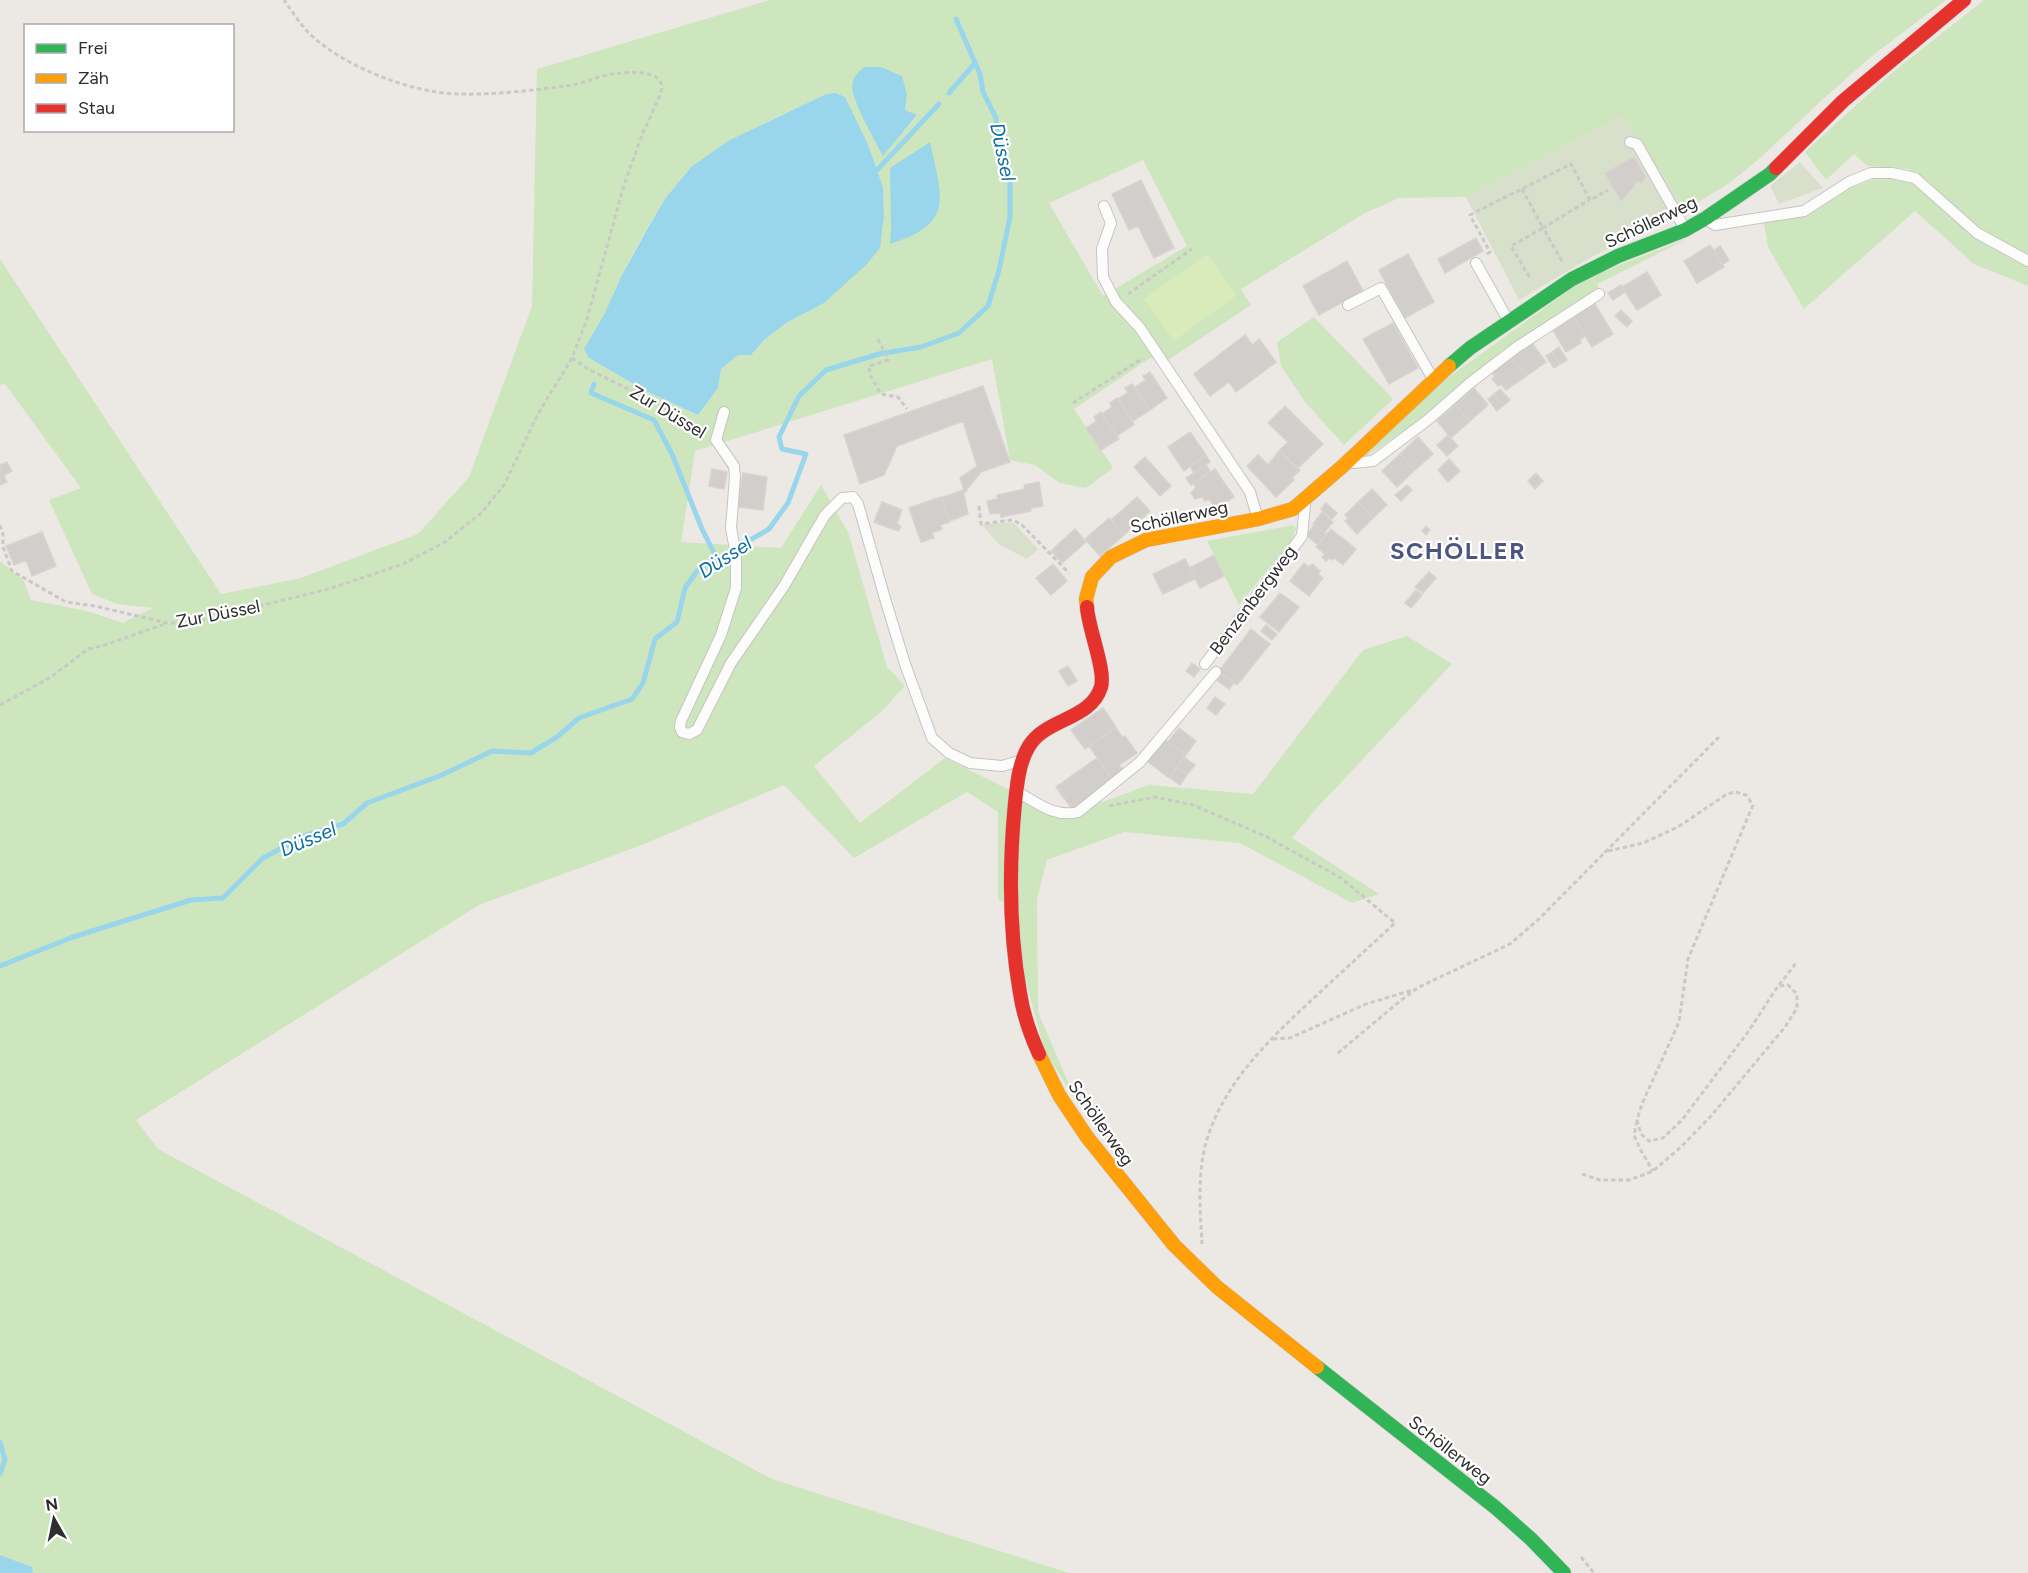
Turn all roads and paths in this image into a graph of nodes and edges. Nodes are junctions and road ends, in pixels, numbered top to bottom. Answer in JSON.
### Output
{"nodes":[{"id":1,"x":284,"y":0,"type":"edge"},
{"id":2,"x":1964,"y":0,"type":"edge"},
{"id":3,"x":1630,"y":142,"type":"dead end"},
{"id":4,"x":1521,"y":189,"type":"junction"},
{"id":5,"x":1608,"y":190,"type":"dead end"},
{"id":6,"x":1590,"y":200,"type":"junction"},
{"id":7,"x":1104,"y":206,"type":"dead end"},
{"id":8,"x":1706,"y":218,"type":"junction"},
{"id":9,"x":1543,"y":228,"type":"junction"},
{"id":10,"x":1685,"y":230,"type":"junction"},
{"id":11,"x":1192,"y":249,"type":"dead end"},
{"id":12,"x":2028,"y":261,"type":"edge"},
{"id":13,"x":1476,"y":263,"type":"joint"},
{"id":14,"x":1530,"y":278,"type":"dead end"},
{"id":15,"x":1572,"y":279,"type":"junction"},
{"id":16,"x":1599,"y":294,"type":"dead end"},
{"id":17,"x":1116,"y":302,"type":"junction"},
{"id":18,"x":1348,"y":305,"type":"dead end"},
{"id":19,"x":1508,"y":321,"type":"junction"},
{"id":20,"x":878,"y":339,"type":"dead end"},
{"id":21,"x":1155,"y":350,"type":"junction"},
{"id":22,"x":572,"y":358,"type":"junction"},
{"id":23,"x":1433,"y":379,"type":"junction"},
{"id":24,"x":1073,"y":403,"type":"dead end"},
{"id":25,"x":907,"y":409,"type":"dead end"},
{"id":26,"x":724,"y":412,"type":"dead end"},
{"id":27,"x":716,"y":440,"type":"junction"},
{"id":28,"x":1344,"y":465,"type":"junction"},
{"id":29,"x":1305,"y":501,"type":"junction"},
{"id":30,"x":979,"y":506,"type":"dead end"},
{"id":31,"x":1258,"y":519,"type":"junction"},
{"id":32,"x":0,"y":525,"type":"edge"},
{"id":33,"x":1091,"y":580,"type":"junction"},
{"id":34,"x":167,"y":623,"type":"junction"},
{"id":35,"x":1205,"y":664,"type":"dead end"},
{"id":36,"x":1216,"y":672,"type":"dead end"},
{"id":37,"x":0,"y":705,"type":"edge"},
{"id":38,"x":1719,"y":737,"type":"dead end"},
{"id":39,"x":1022,"y":761,"type":"junction"},
{"id":40,"x":1018,"y":792,"type":"junction"},
{"id":41,"x":1078,"y":812,"type":"junction"},
{"id":42,"x":1604,"y":852,"type":"junction"},
{"id":43,"x":1796,"y":963,"type":"dead end"},
{"id":44,"x":1778,"y":986,"type":"junction"},
{"id":45,"x":1419,"y":987,"type":"junction"},
{"id":46,"x":1271,"y":1039,"type":"junction"},
{"id":47,"x":1338,"y":1053,"type":"dead end"},
{"id":48,"x":1637,"y":1120,"type":"junction"},
{"id":49,"x":1653,"y":1171,"type":"junction"},
{"id":50,"x":1582,"y":1174,"type":"dead end"},
{"id":51,"x":1189,"y":1262,"type":"junction"},
{"id":52,"x":1564,"y":1573,"type":"edge"}],
"edges":[{"from":1,"to":22,"type":"path"},
{"from":2,"to":8,"type":"street","name":"Schöllerweg"},
{"from":3,"to":10,"type":"lane"},
{"from":4,"to":6,"type":"path"},
{"from":4,"to":9,"type":"path"},
{"from":4,"to":13,"type":"path"},
{"from":5,"to":6,"type":"path"},
{"from":6,"to":9,"type":"path"},
{"from":7,"to":17,"type":"lane","name":"Schöllerweg"},
{"from":8,"to":10,"type":"street","name":"Schöllerweg"},
{"from":8,"to":12,"type":"lane"},
{"from":9,"to":14,"type":"path"},
{"from":9,"to":15,"type":"path"},
{"from":10,"to":15,"type":"street","name":"Schöllerweg"},
{"from":11,"to":17,"type":"path"},
{"from":13,"to":19,"type":"lane"},
{"from":15,"to":19,"type":"street","name":"Schöllerweg"},
{"from":16,"to":28,"type":"lane"},
{"from":17,"to":21,"type":"lane","name":"Schöllerweg"},
{"from":18,"to":23,"type":"lane"},
{"from":19,"to":23,"type":"street","name":"Schöllerweg"},
{"from":20,"to":25,"type":"path"},
{"from":21,"to":24,"type":"path"},
{"from":21,"to":31,"type":"lane","name":"Schöllerweg"},
{"from":22,"to":27,"type":"path","name":"Zur Düssel"},
{"from":22,"to":34,"type":"path","name":"Zur Düssel"},
{"from":23,"to":28,"type":"street","name":"Schöllerweg"},
{"from":26,"to":27,"type":"lane"},
{"from":27,"to":39,"type":"lane","name":"Zur Düssel"},
{"from":28,"to":29,"type":"street","name":"Schöllerweg"},
{"from":29,"to":31,"type":"street","name":"Schöllerweg"},
{"from":29,"to":35,"type":"lane","name":"Benzenbergweg"},
{"from":30,"to":33,"type":"path"},
{"from":31,"to":33,"type":"street","name":"Schöllerweg"},
{"from":32,"to":34,"type":"path","name":"Zur Düssel"},
{"from":33,"to":39,"type":"street","name":"Schöllerweg"},
{"from":34,"to":37,"type":"path"},
{"from":36,"to":41,"type":"lane"},
{"from":38,"to":42,"type":"path"},
{"from":39,"to":40,"type":"street","name":"Schöllerweg"},
{"from":40,"to":41,"type":"lane"},
{"from":40,"to":51,"type":"street","name":"Schöllerweg"},
{"from":41,"to":46,"type":"path"},
{"from":42,"to":45,"type":"path"},
{"from":42,"to":48,"type":"path"},
{"from":43,"to":44,"type":"path"},
{"from":44,"to":48,"type":"path"},
{"from":44,"to":49,"type":"path"},
{"from":45,"to":46,"type":"path"},
{"from":45,"to":47,"type":"path"},
{"from":46,"to":51,"type":"path"},
{"from":48,"to":49,"type":"path"},
{"from":49,"to":50,"type":"path"},
{"from":51,"to":52,"type":"street","name":"Schöllerweg"}]}
